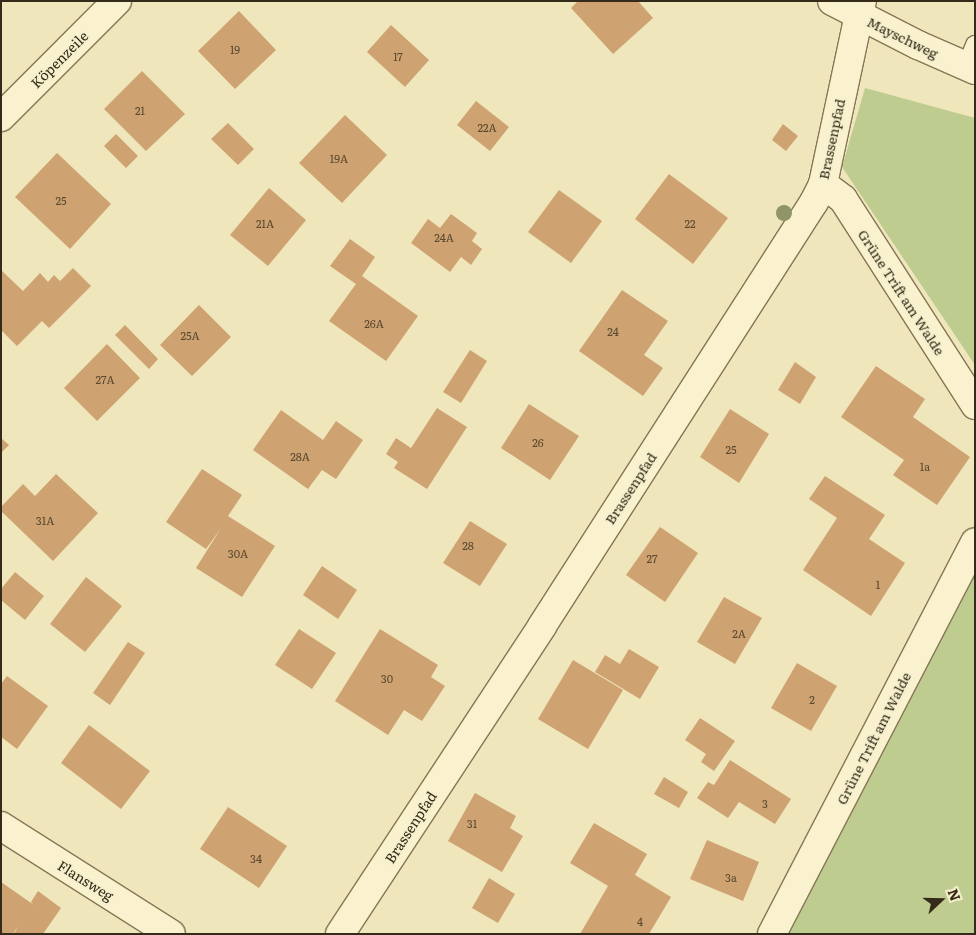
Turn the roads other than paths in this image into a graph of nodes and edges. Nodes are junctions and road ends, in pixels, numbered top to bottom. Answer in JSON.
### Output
{"nodes":[{"id":1,"x":117,"y":1,"type":"edge"},
{"id":2,"x":832,"y":1,"type":"edge"},
{"id":3,"x":860,"y":8,"type":"edge"},
{"id":4,"x":972,"y":60,"type":"edge"},
{"id":5,"x":1,"y":117,"type":"edge"},
{"id":6,"x":823,"y":184,"type":"junction"},
{"id":7,"x":975,"y":406,"type":"edge"},
{"id":8,"x":975,"y":542,"type":"edge"},
{"id":9,"x":1,"y":826,"type":"edge"},
{"id":10,"x":171,"y":934,"type":"edge"},
{"id":11,"x":340,"y":934,"type":"edge"},
{"id":12,"x":772,"y":934,"type":"edge"}],
"edges":[{"from":1,"to":5,"type":"street","name":"Köpenzeile"},
{"from":2,"to":3,"type":"street","name":"Mayschweg"},
{"from":3,"to":4,"type":"street","name":"Mayschweg"},
{"from":3,"to":6,"type":"street","name":"Brassenpfad"},
{"from":6,"to":7,"type":"street","name":"Grüne Trift am Walde"},
{"from":6,"to":11,"type":"street","name":"Brassenpfad"},
{"from":8,"to":12,"type":"street","name":"Grüne Trift am Walde"},
{"from":9,"to":10,"type":"street","name":"Flansweg"}]}
